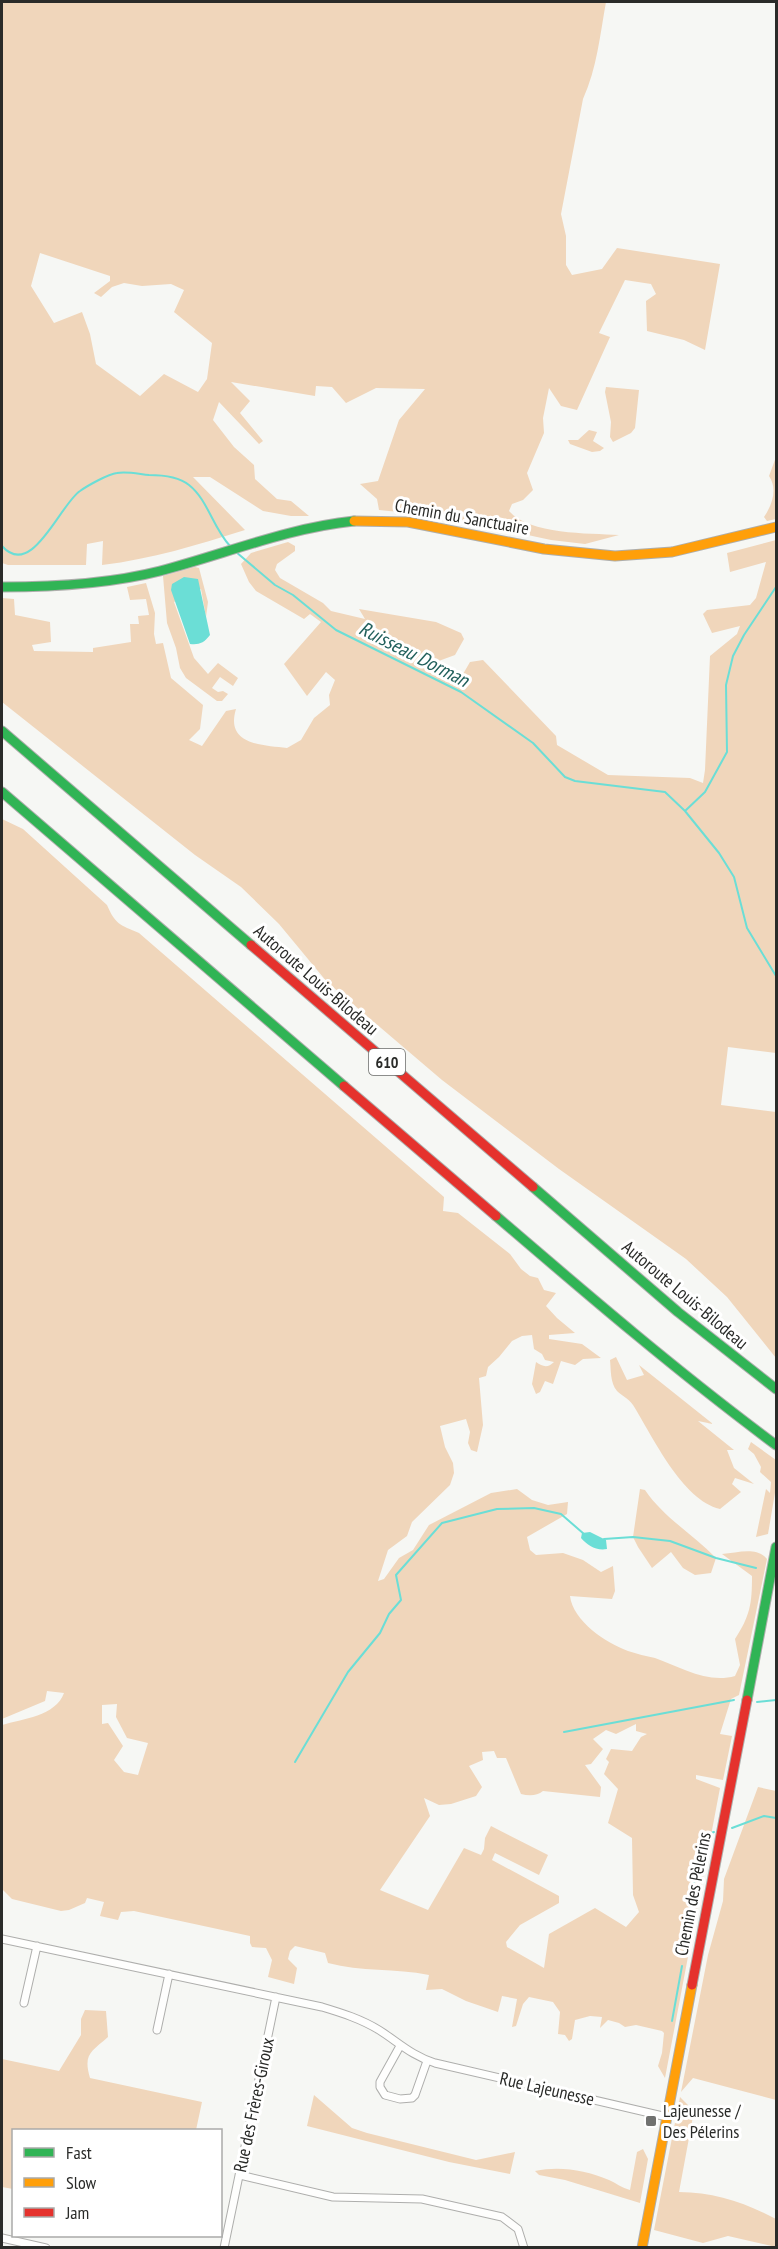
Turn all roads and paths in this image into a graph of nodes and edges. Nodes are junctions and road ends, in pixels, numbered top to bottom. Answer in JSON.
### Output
{"nodes":[{"id":1,"x":777,"y":527,"type":"edge"},
{"id":2,"x":2,"y":587,"type":"edge"},
{"id":3,"x":2,"y":732,"type":"edge"},
{"id":4,"x":2,"y":792,"type":"edge"},
{"id":5,"x":777,"y":1389,"type":"edge"},
{"id":6,"x":776,"y":1445,"type":"edge"},
{"id":7,"x":777,"y":1547,"type":"edge"},
{"id":8,"x":2,"y":1939,"type":"edge"},
{"id":9,"x":37,"y":1946,"type":"junction"},
{"id":10,"x":170,"y":1974,"type":"junction"},
{"id":11,"x":276,"y":1997,"type":"junction"},
{"id":12,"x":24,"y":2003,"type":"dead end"},
{"id":13,"x":157,"y":2030,"type":"dead end"},
{"id":14,"x":400,"y":2046,"type":"junction"},
{"id":15,"x":427,"y":2061,"type":"junction"},
{"id":16,"x":667,"y":2117,"type":"junction"},
{"id":17,"x":240,"y":2175,"type":"junction"},
{"id":18,"x":2,"y":2238,"type":"edge"},
{"id":19,"x":46,"y":2247,"type":"edge"},
{"id":20,"x":224,"y":2247,"type":"edge"},
{"id":21,"x":524,"y":2247,"type":"edge"},
{"id":22,"x":642,"y":2247,"type":"edge"}],
"edges":[{"from":1,"to":2,"type":"main road","name":"Chemin du Sanctuaire"},
{"from":3,"to":5,"type":"main road","name":"Autoroute Louis-Bilodeau","number":"610"},
{"from":4,"to":6,"type":"main road","number":"610"},
{"from":7,"to":16,"type":"main road","name":"Chemin des Pèlerins"},
{"from":8,"to":9,"type":"street","name":"Rue Lajeunesse"},
{"from":9,"to":10,"type":"street","name":"Rue Lajeunesse"},
{"from":9,"to":12,"type":"street"},
{"from":10,"to":11,"type":"street","name":"Rue Lajeunesse"},
{"from":10,"to":13,"type":"street"},
{"from":11,"to":14,"type":"street","name":"Rue Lajeunesse"},
{"from":11,"to":17,"type":"street","name":"Rue des Frères-Giroux"},
{"from":14,"to":15,"type":"street","name":"Rue Lajeunesse"},
{"from":14,"to":15,"type":"street"},
{"from":15,"to":16,"type":"street","name":"Rue Lajeunesse"},
{"from":16,"to":22,"type":"main road","name":"Chemin des Pèlerins"},
{"from":17,"to":20,"type":"street","name":"Rue des Frères-Giroux"},
{"from":17,"to":21,"type":"street"},
{"from":18,"to":19,"type":"street"}]}
